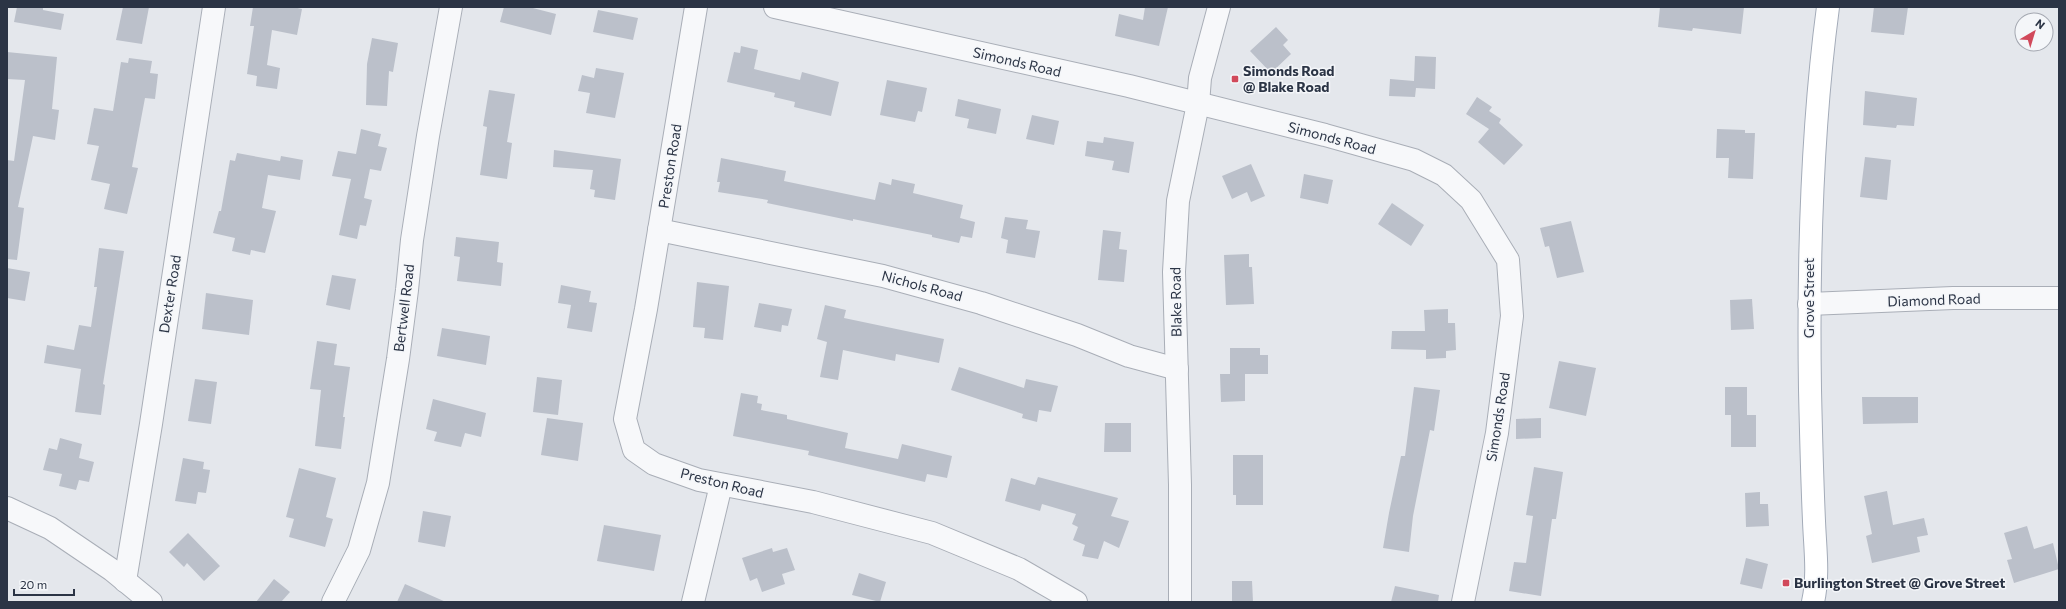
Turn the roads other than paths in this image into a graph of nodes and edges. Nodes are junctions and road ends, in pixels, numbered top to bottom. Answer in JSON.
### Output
{"nodes":[{"id":1,"x":214,"y":7,"type":"edge"},
{"id":2,"x":451,"y":7,"type":"edge"},
{"id":3,"x":696,"y":7,"type":"edge"},
{"id":4,"x":775,"y":7,"type":"edge"},
{"id":5,"x":1219,"y":7,"type":"edge"},
{"id":6,"x":1828,"y":7,"type":"edge"},
{"id":7,"x":1198,"y":104,"type":"junction"},
{"id":8,"x":659,"y":230,"type":"junction"},
{"id":9,"x":2059,"y":298,"type":"edge"},
{"id":10,"x":1809,"y":304,"type":"junction"},
{"id":11,"x":1177,"y":369,"type":"junction"},
{"id":12,"x":721,"y":485,"type":"junction"},
{"id":13,"x":7,"y":508,"type":"edge"},
{"id":14,"x":125,"y":581,"type":"junction"},
{"id":15,"x":1816,"y":598,"type":"edge"},
{"id":16,"x":151,"y":602,"type":"edge"},
{"id":17,"x":333,"y":602,"type":"edge"},
{"id":18,"x":693,"y":602,"type":"edge"},
{"id":19,"x":1076,"y":602,"type":"edge"},
{"id":20,"x":1180,"y":602,"type":"edge"},
{"id":21,"x":1463,"y":602,"type":"edge"}],
"edges":[{"from":1,"to":14,"type":"street","name":"Dexter Road"},
{"from":2,"to":17,"type":"street","name":"Bertwell Road"},
{"from":3,"to":8,"type":"street","name":"Preston Road"},
{"from":4,"to":7,"type":"street","name":"Simonds Road"},
{"from":5,"to":7,"type":"street","name":"Blake Road"},
{"from":6,"to":10,"type":"main road","name":"Grove Street"},
{"from":7,"to":11,"type":"street","name":"Blake Road"},
{"from":7,"to":21,"type":"street","name":"Simonds Road"},
{"from":8,"to":11,"type":"street","name":"Nichols Road"},
{"from":8,"to":12,"type":"street","name":"Preston Road"},
{"from":9,"to":10,"type":"street","name":"Diamond Road"},
{"from":10,"to":15,"type":"main road","name":"Grove Street"},
{"from":11,"to":20,"type":"street","name":"Blake Road"},
{"from":12,"to":18,"type":"street"},
{"from":12,"to":19,"type":"street","name":"Preston Road"},
{"from":13,"to":14,"type":"street"},
{"from":14,"to":16,"type":"street"}]}
